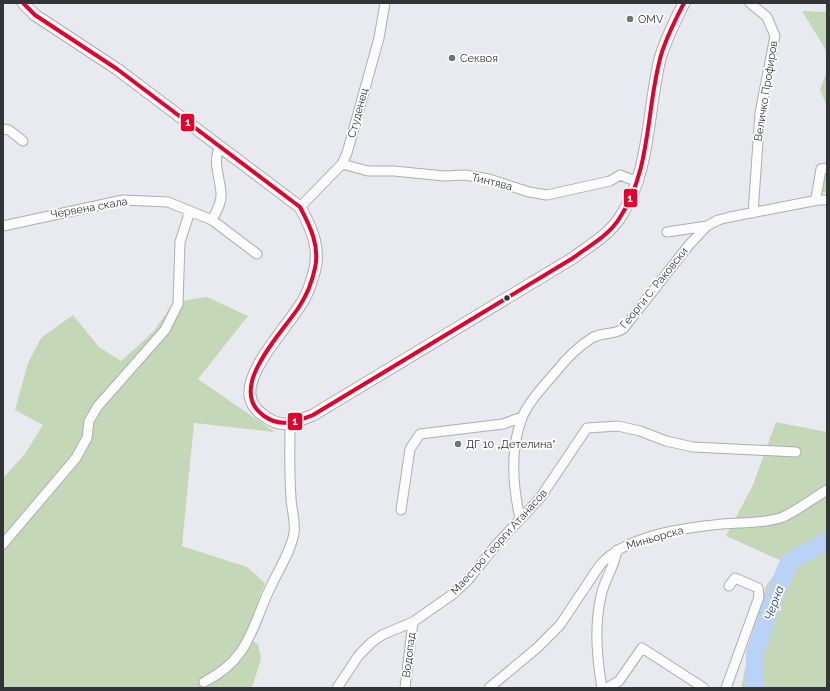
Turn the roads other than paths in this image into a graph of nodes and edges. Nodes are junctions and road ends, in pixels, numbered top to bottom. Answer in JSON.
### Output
{"nodes":[{"id":1,"x":23,"y":3,"type":"edge"},
{"id":2,"x":385,"y":3,"type":"edge"},
{"id":3,"x":684,"y":3,"type":"edge"},
{"id":4,"x":750,"y":3,"type":"edge"},
{"id":5,"x":3,"y":129,"type":"edge"},
{"id":6,"x":23,"y":141,"type":"dead end"},
{"id":7,"x":220,"y":146,"type":"junction"},
{"id":8,"x":342,"y":164,"type":"junction"},
{"id":9,"x":827,"y":168,"type":"edge"},
{"id":10,"x":638,"y":182,"type":"junction"},
{"id":11,"x":822,"y":200,"type":"edge"},
{"id":12,"x":300,"y":207,"type":"junction"},
{"id":13,"x":190,"y":211,"type":"junction"},
{"id":14,"x":753,"y":213,"type":"junction"},
{"id":15,"x":212,"y":220,"type":"junction"},
{"id":16,"x":3,"y":226,"type":"edge"},
{"id":17,"x":707,"y":226,"type":"junction"},
{"id":18,"x":667,"y":232,"type":"dead end"},
{"id":19,"x":257,"y":254,"type":"dead end"},
{"id":20,"x":522,"y":418,"type":"junction"},
{"id":21,"x":290,"y":424,"type":"junction"},
{"id":22,"x":796,"y":452,"type":"dead end"},
{"id":23,"x":827,"y":490,"type":"edge"},
{"id":24,"x":401,"y":510,"type":"dead end"},
{"id":25,"x":520,"y":518,"type":"junction"},
{"id":26,"x":3,"y":544,"type":"edge"},
{"id":27,"x":617,"y":550,"type":"junction"},
{"id":28,"x":729,"y":586,"type":"dead end"},
{"id":29,"x":414,"y":622,"type":"junction"},
{"id":30,"x":600,"y":675,"type":"junction"},
{"id":31,"x":204,"y":682,"type":"dead end"},
{"id":32,"x":337,"y":688,"type":"edge"},
{"id":33,"x":405,"y":688,"type":"edge"},
{"id":34,"x":489,"y":688,"type":"edge"},
{"id":35,"x":598,"y":688,"type":"edge"},
{"id":36,"x":602,"y":688,"type":"edge"},
{"id":37,"x":607,"y":688,"type":"edge"},
{"id":38,"x":704,"y":688,"type":"edge"},
{"id":39,"x":726,"y":688,"type":"edge"}],
"edges":[{"from":1,"to":7,"type":"street"},
{"from":2,"to":8,"type":"street","name":"Студенец"},
{"from":3,"to":10,"type":"street"},
{"from":4,"to":14,"type":"street","name":"Величко Профиров"},
{"from":5,"to":6,"type":"street"},
{"from":7,"to":12,"type":"street"},
{"from":7,"to":15,"type":"street"},
{"from":8,"to":10,"type":"street","name":"Тинтява"},
{"from":8,"to":12,"type":"street","name":"Студенец"},
{"from":9,"to":11,"type":"street"},
{"from":10,"to":21,"type":"street"},
{"from":11,"to":14,"type":"street","name":"Георги С. Раковски"},
{"from":12,"to":21,"type":"street"},
{"from":13,"to":15,"type":"street","name":"Червена скала"},
{"from":13,"to":16,"type":"street","name":"Червена скала"},
{"from":13,"to":26,"type":"street"},
{"from":14,"to":17,"type":"street","name":"Георги С. Раковски"},
{"from":15,"to":19,"type":"street","name":"Червена скала"},
{"from":17,"to":18,"type":"street"},
{"from":17,"to":20,"type":"street","name":"Георги С. Раковски"},
{"from":20,"to":24,"type":"street"},
{"from":20,"to":25,"type":"street","name":"Георги С. Раковски"},
{"from":21,"to":31,"type":"street"},
{"from":22,"to":25,"type":"street","name":"Маестро Георги Атанасов"},
{"from":23,"to":27,"type":"street","name":"Миньорска"},
{"from":25,"to":29,"type":"street","name":"Маестро Георги Атанасов"},
{"from":27,"to":30,"type":"street"},
{"from":27,"to":34,"type":"street","name":"Миньорска"},
{"from":28,"to":39,"type":"street"},
{"from":29,"to":32,"type":"street","name":"Маестро Георги Атанасов"},
{"from":29,"to":33,"type":"street","name":"Водопад"},
{"from":30,"to":35,"type":"street"},
{"from":30,"to":36,"type":"street"},
{"from":37,"to":38,"type":"street"}]}
